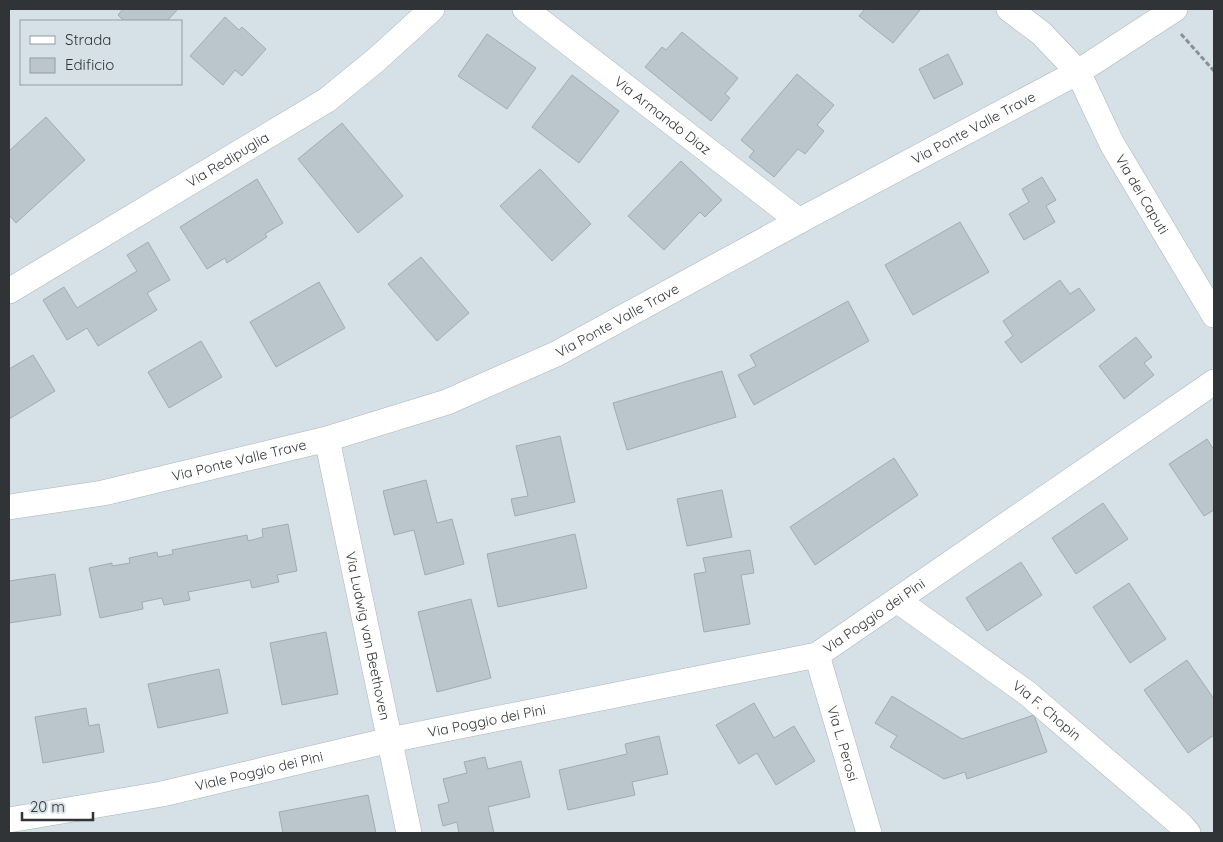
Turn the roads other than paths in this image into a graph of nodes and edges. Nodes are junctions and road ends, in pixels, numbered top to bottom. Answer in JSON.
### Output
{"nodes":[{"id":1,"x":432,"y":9,"type":"edge"},
{"id":2,"x":525,"y":9,"type":"edge"},
{"id":3,"x":1009,"y":9,"type":"edge"},
{"id":4,"x":1169,"y":12,"type":"edge"},
{"id":5,"x":1078,"y":72,"type":"junction"},
{"id":6,"x":799,"y":221,"type":"junction"},
{"id":7,"x":9,"y":291,"type":"edge"},
{"id":8,"x":1214,"y":315,"type":"edge"},
{"id":9,"x":1214,"y":382,"type":"edge"},
{"id":10,"x":327,"y":439,"type":"junction"},
{"id":11,"x":9,"y":507,"type":"edge"},
{"id":12,"x":897,"y":600,"type":"junction"},
{"id":13,"x":816,"y":655,"type":"junction"},
{"id":14,"x":390,"y":740,"type":"junction"},
{"id":15,"x":9,"y":820,"type":"edge"},
{"id":16,"x":409,"y":833,"type":"edge"},
{"id":17,"x":869,"y":833,"type":"edge"},
{"id":18,"x":1188,"y":833,"type":"edge"}],
"edges":[{"from":1,"to":7,"type":"street","name":"Via Redipuglia"},
{"from":2,"to":6,"type":"street","name":"Via Armando Diaz"},
{"from":3,"to":5,"type":"street","name":"Via dei Caputi"},
{"from":4,"to":5,"type":"street","name":"Via Ponte Valle Trave"},
{"from":5,"to":6,"type":"street","name":"Via Ponte Valle Trave"},
{"from":5,"to":8,"type":"street","name":"Via dei Caputi"},
{"from":6,"to":10,"type":"street","name":"Via Ponte Valle Trave"},
{"from":9,"to":12,"type":"street","name":"Via Poggio dei Pini"},
{"from":10,"to":11,"type":"street","name":"Via Ponte Valle Trave"},
{"from":10,"to":14,"type":"street","name":"Via Ludwig van Beethoven"},
{"from":12,"to":13,"type":"street","name":"Via Poggio dei Pini"},
{"from":12,"to":18,"type":"street","name":"Via F. Chopin"},
{"from":13,"to":14,"type":"street","name":"Via Poggio dei Pini"},
{"from":13,"to":17,"type":"street","name":"Via L. Perosi"},
{"from":14,"to":15,"type":"street","name":"Viale Poggio dei Pini"},
{"from":14,"to":16,"type":"street","name":"Via Ludwig van Beethoven"}]}
